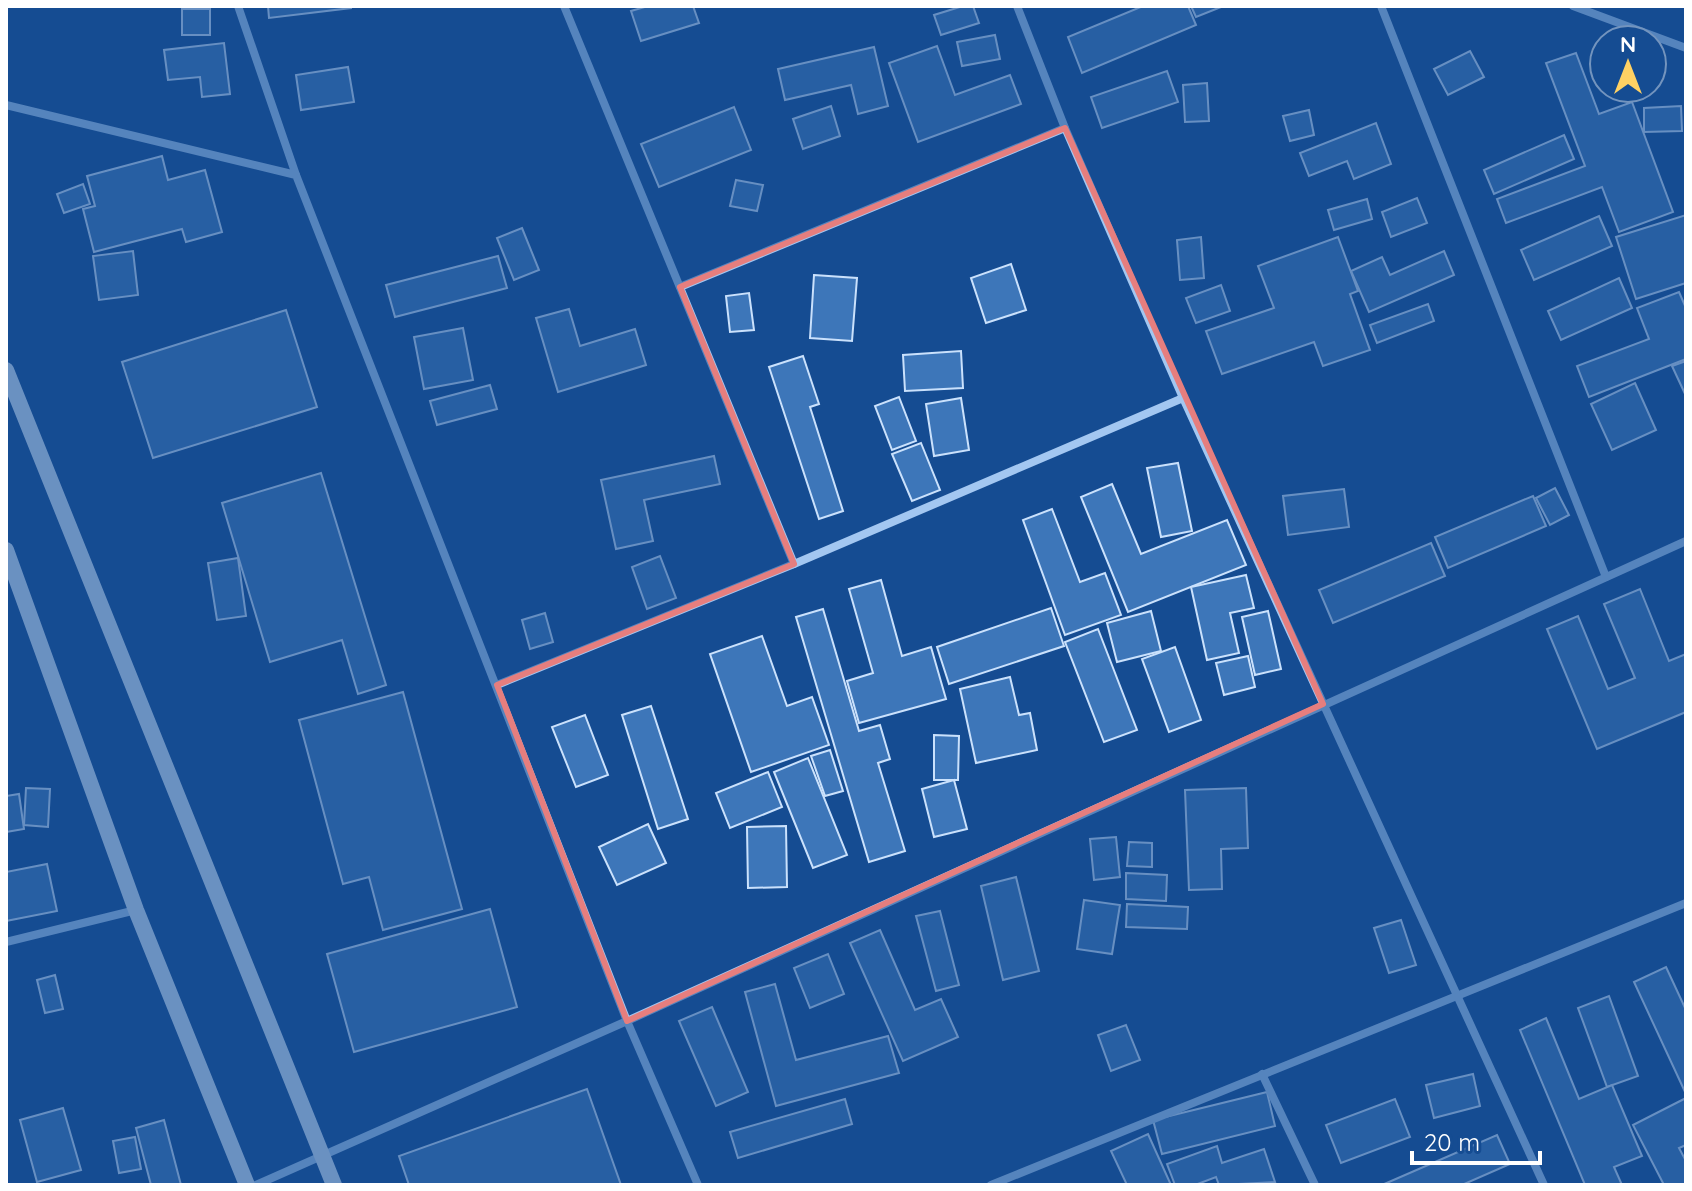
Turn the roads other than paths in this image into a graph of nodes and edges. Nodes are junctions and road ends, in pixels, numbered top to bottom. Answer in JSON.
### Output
{"nodes":[{"id":1,"x":238,"y":6,"type":"edge"},
{"id":2,"x":564,"y":6,"type":"edge"},
{"id":3,"x":1017,"y":6,"type":"edge"},
{"id":4,"x":1381,"y":6,"type":"edge"},
{"id":5,"x":1573,"y":6,"type":"edge"},
{"id":6,"x":1686,"y":48,"type":"edge"},
{"id":7,"x":6,"y":105,"type":"edge"},
{"id":8,"x":1065,"y":128,"type":"junction"},
{"id":9,"x":296,"y":175,"type":"junction"},
{"id":10,"x":680,"y":287,"type":"junction"},
{"id":11,"x":6,"y":370,"type":"edge"},
{"id":12,"x":1183,"y":398,"type":"junction"},
{"id":13,"x":1686,"y":541,"type":"edge"},
{"id":14,"x":6,"y":550,"type":"edge"},
{"id":15,"x":794,"y":564,"type":"junction"},
{"id":16,"x":1606,"y":577,"type":"junction"},
{"id":17,"x":13,"y":590,"type":"edge"},
{"id":18,"x":497,"y":685,"type":"junction"},
{"id":19,"x":1323,"y":704,"type":"junction"},
{"id":20,"x":1686,"y":903,"type":"edge"},
{"id":21,"x":136,"y":910,"type":"junction"},
{"id":22,"x":6,"y":942,"type":"edge"},
{"id":23,"x":1454,"y":995,"type":"junction"},
{"id":24,"x":627,"y":1021,"type":"junction"},
{"id":25,"x":1262,"y":1074,"type":"junction"},
{"id":26,"x":322,"y":1156,"type":"junction"},
{"id":27,"x":994,"y":1184,"type":"edge"},
{"id":28,"x":247,"y":1185,"type":"edge"},
{"id":29,"x":256,"y":1185,"type":"edge"},
{"id":30,"x":334,"y":1185,"type":"edge"},
{"id":31,"x":698,"y":1185,"type":"edge"},
{"id":32,"x":1315,"y":1185,"type":"edge"},
{"id":33,"x":1544,"y":1185,"type":"edge"}],
"edges":[{"from":1,"to":9,"type":"street"},
{"from":2,"to":10,"type":"street"},
{"from":3,"to":8,"type":"street"},
{"from":4,"to":16,"type":"street"},
{"from":5,"to":6,"type":"street"},
{"from":7,"to":9,"type":"street"},
{"from":8,"to":10,"type":"street"},
{"from":8,"to":12,"type":"street"},
{"from":9,"to":18,"type":"street"},
{"from":10,"to":15,"type":"street"},
{"from":11,"to":26,"type":"street"},
{"from":12,"to":15,"type":"street"},
{"from":12,"to":19,"type":"street"},
{"from":13,"to":16,"type":"street"},
{"from":14,"to":17,"type":"street"},
{"from":15,"to":18,"type":"street"},
{"from":16,"to":19,"type":"street"},
{"from":17,"to":21,"type":"street"},
{"from":18,"to":24,"type":"street"},
{"from":19,"to":23,"type":"street"},
{"from":19,"to":24,"type":"street"},
{"from":20,"to":23,"type":"street"},
{"from":21,"to":22,"type":"street"},
{"from":21,"to":28,"type":"street"},
{"from":23,"to":25,"type":"street"},
{"from":23,"to":33,"type":"street"},
{"from":24,"to":26,"type":"street"},
{"from":24,"to":31,"type":"street"},
{"from":25,"to":27,"type":"street"},
{"from":25,"to":32,"type":"street"},
{"from":26,"to":29,"type":"street"},
{"from":26,"to":30,"type":"street"}]}
